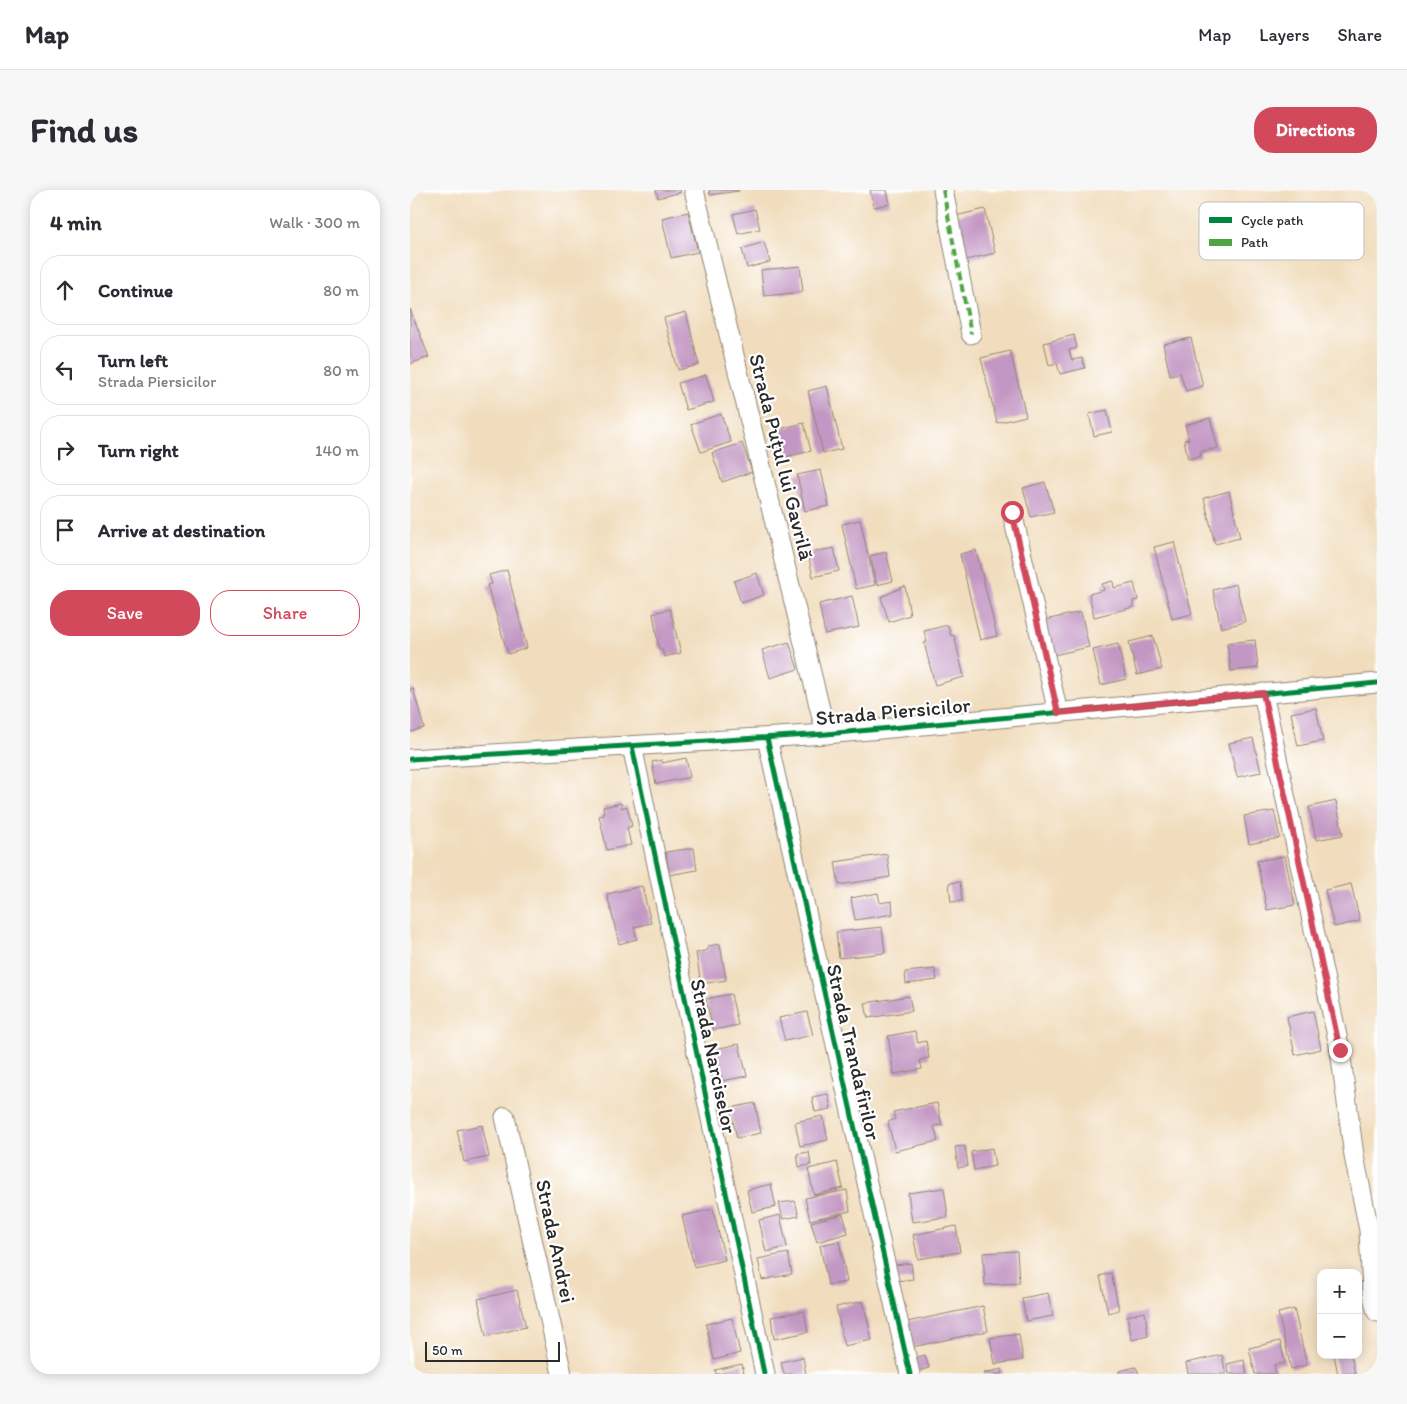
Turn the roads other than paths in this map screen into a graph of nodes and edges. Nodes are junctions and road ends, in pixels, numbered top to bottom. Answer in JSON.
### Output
{"nodes":[{"id":1,"x":694,"y":190,"type":"edge"},
{"id":2,"x":943,"y":190,"type":"edge"},
{"id":3,"x":971,"y":334,"type":"dead end"},
{"id":4,"x":1012,"y":512,"type":"dead end"},
{"id":5,"x":1377,"y":683,"type":"edge"},
{"id":6,"x":1263,"y":693,"type":"junction"},
{"id":7,"x":1058,"y":713,"type":"junction"},
{"id":8,"x":826,"y":734,"type":"junction"},
{"id":9,"x":767,"y":738,"type":"junction"},
{"id":10,"x":632,"y":746,"type":"junction"},
{"id":11,"x":410,"y":759,"type":"edge"},
{"id":12,"x":506,"y":1117,"type":"dead end"},
{"id":13,"x":1377,"y":1312,"type":"edge"},
{"id":14,"x":562,"y":1374,"type":"edge"},
{"id":15,"x":765,"y":1374,"type":"edge"},
{"id":16,"x":910,"y":1374,"type":"edge"}],
"edges":[{"from":1,"to":8,"type":"street","name":"Strada Puțul lui Gavrilă"},
{"from":2,"to":3,"type":"street"},
{"from":4,"to":7,"type":"street"},
{"from":5,"to":6,"type":"street","name":"Strada Piersicilor"},
{"from":6,"to":7,"type":"street","name":"Strada Piersicilor"},
{"from":6,"to":13,"type":"street"},
{"from":7,"to":8,"type":"street","name":"Strada Piersicilor"},
{"from":8,"to":9,"type":"street","name":"Strada Piersicilor"},
{"from":9,"to":10,"type":"street","name":"Strada Piersicilor"},
{"from":9,"to":16,"type":"street","name":"Strada Trandafirilor"},
{"from":10,"to":11,"type":"street","name":"Strada Piersicilor"},
{"from":10,"to":15,"type":"street","name":"Strada Narciselor"},
{"from":12,"to":14,"type":"street","name":"Strada Andrei"}]}
